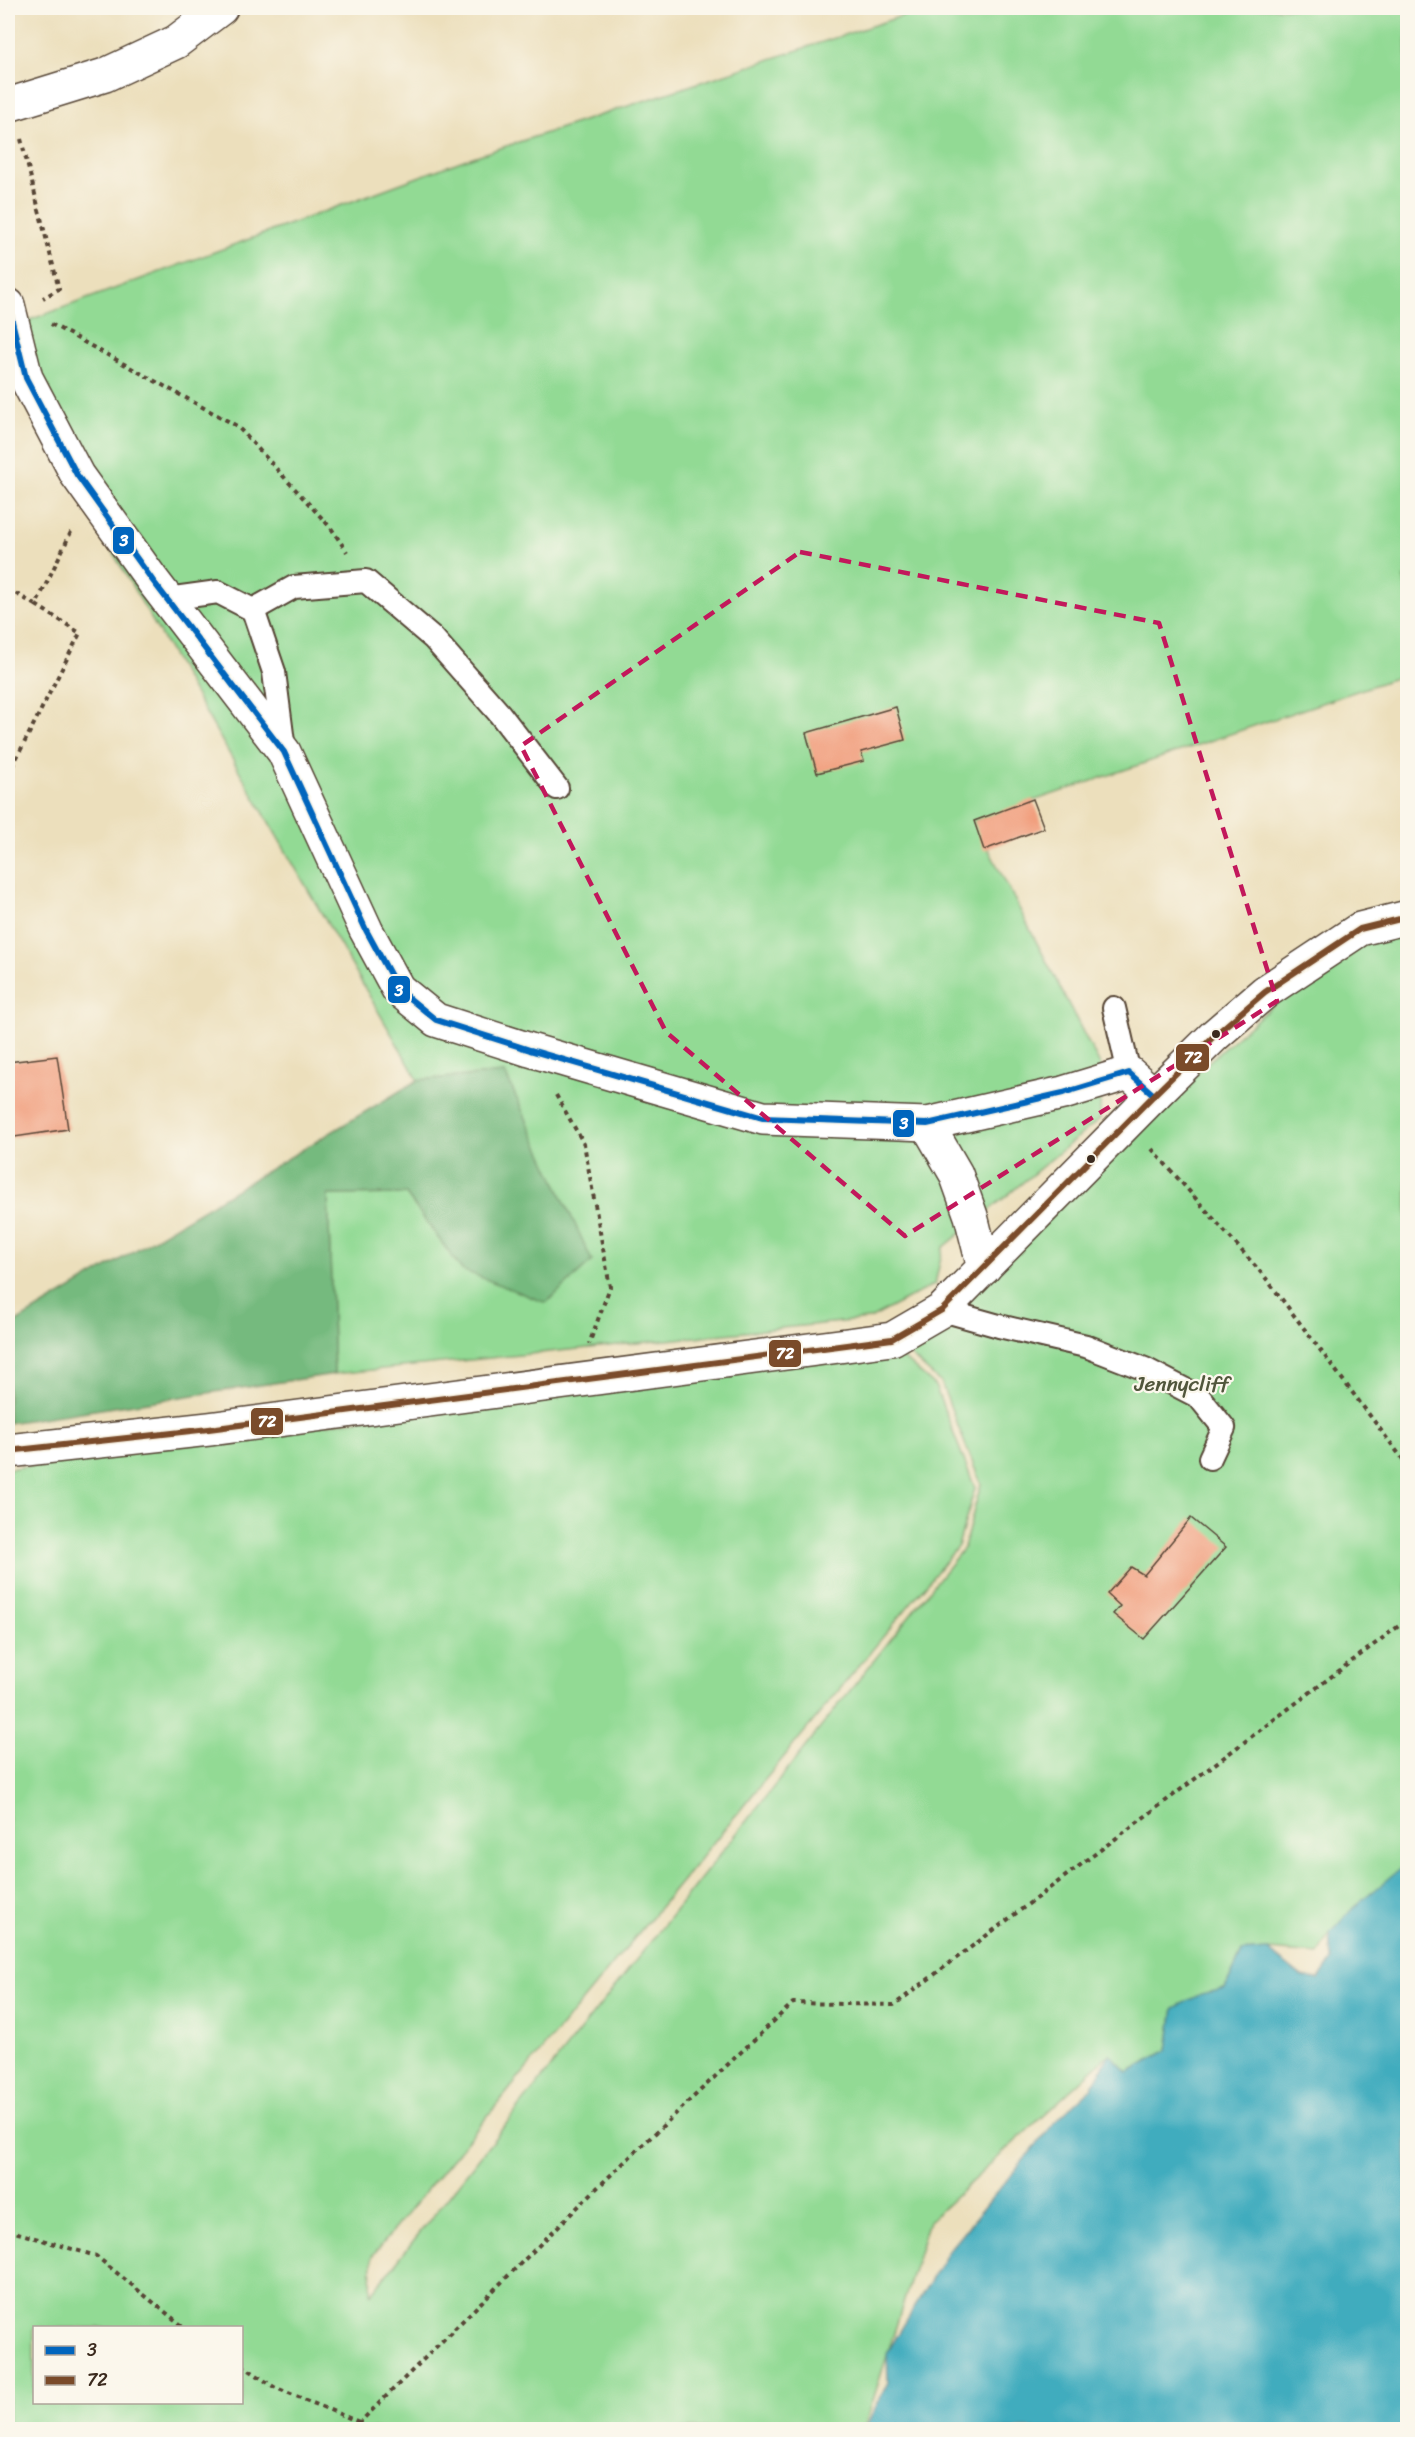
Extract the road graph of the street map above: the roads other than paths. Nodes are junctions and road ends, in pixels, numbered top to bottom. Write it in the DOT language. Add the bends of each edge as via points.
graph roads {
  1 [pos="221,8"];
  2 [pos="10,104"];
  3 [pos="15,306"];
  4 [pos="167,599"];
  5 [pos="253,610"];
  6 [pos="284,752"];
  7 [pos="557,788"];
  8 [pos="1407,917"];
  9 [pos="1114,1008"];
  10 [pos="1129,1073"];
  11 [pos="1154,1095"];
  12 [pos="927,1124"];
  13 [pos="984,1268"];
  14 [pos="942,1310"];
  15 [pos="8,1452"];
  16 [pos="1210,1458"];
  1 -- 2 [label="street" via="176,42 105,75"];
  3 -- 4 [label="street" via="26,378 77,475"];
  4 -- 5 [label="lane" via="218,592"];
  4 -- 6 [label="street"];
  5 -- 6 [label="lane" via="274,672"];
  5 -- 7 [label="lane" via="294,587 366,581 433,638 499,713"];
  6 -- 12 [label="street" via="366,930 398,988 436,1020 763,1118"];
  8 -- 11 [label="street" via="1360,929 1265,992"];
  9 -- 10 [label="lane"];
  10 -- 11 [label="street"];
  10 -- 12 [label="street" via="1063,1093"];
  11 -- 13 [label="street"];
  12 -- 13 [label="street" via="956,1174"];
  13 -- 14 [label="street"];
  14 -- 15 [label="street" via="892,1339"];
  14 -- 16 [label="lane" via="1086,1346 1145,1369 1199,1397 1224,1428"];
}
